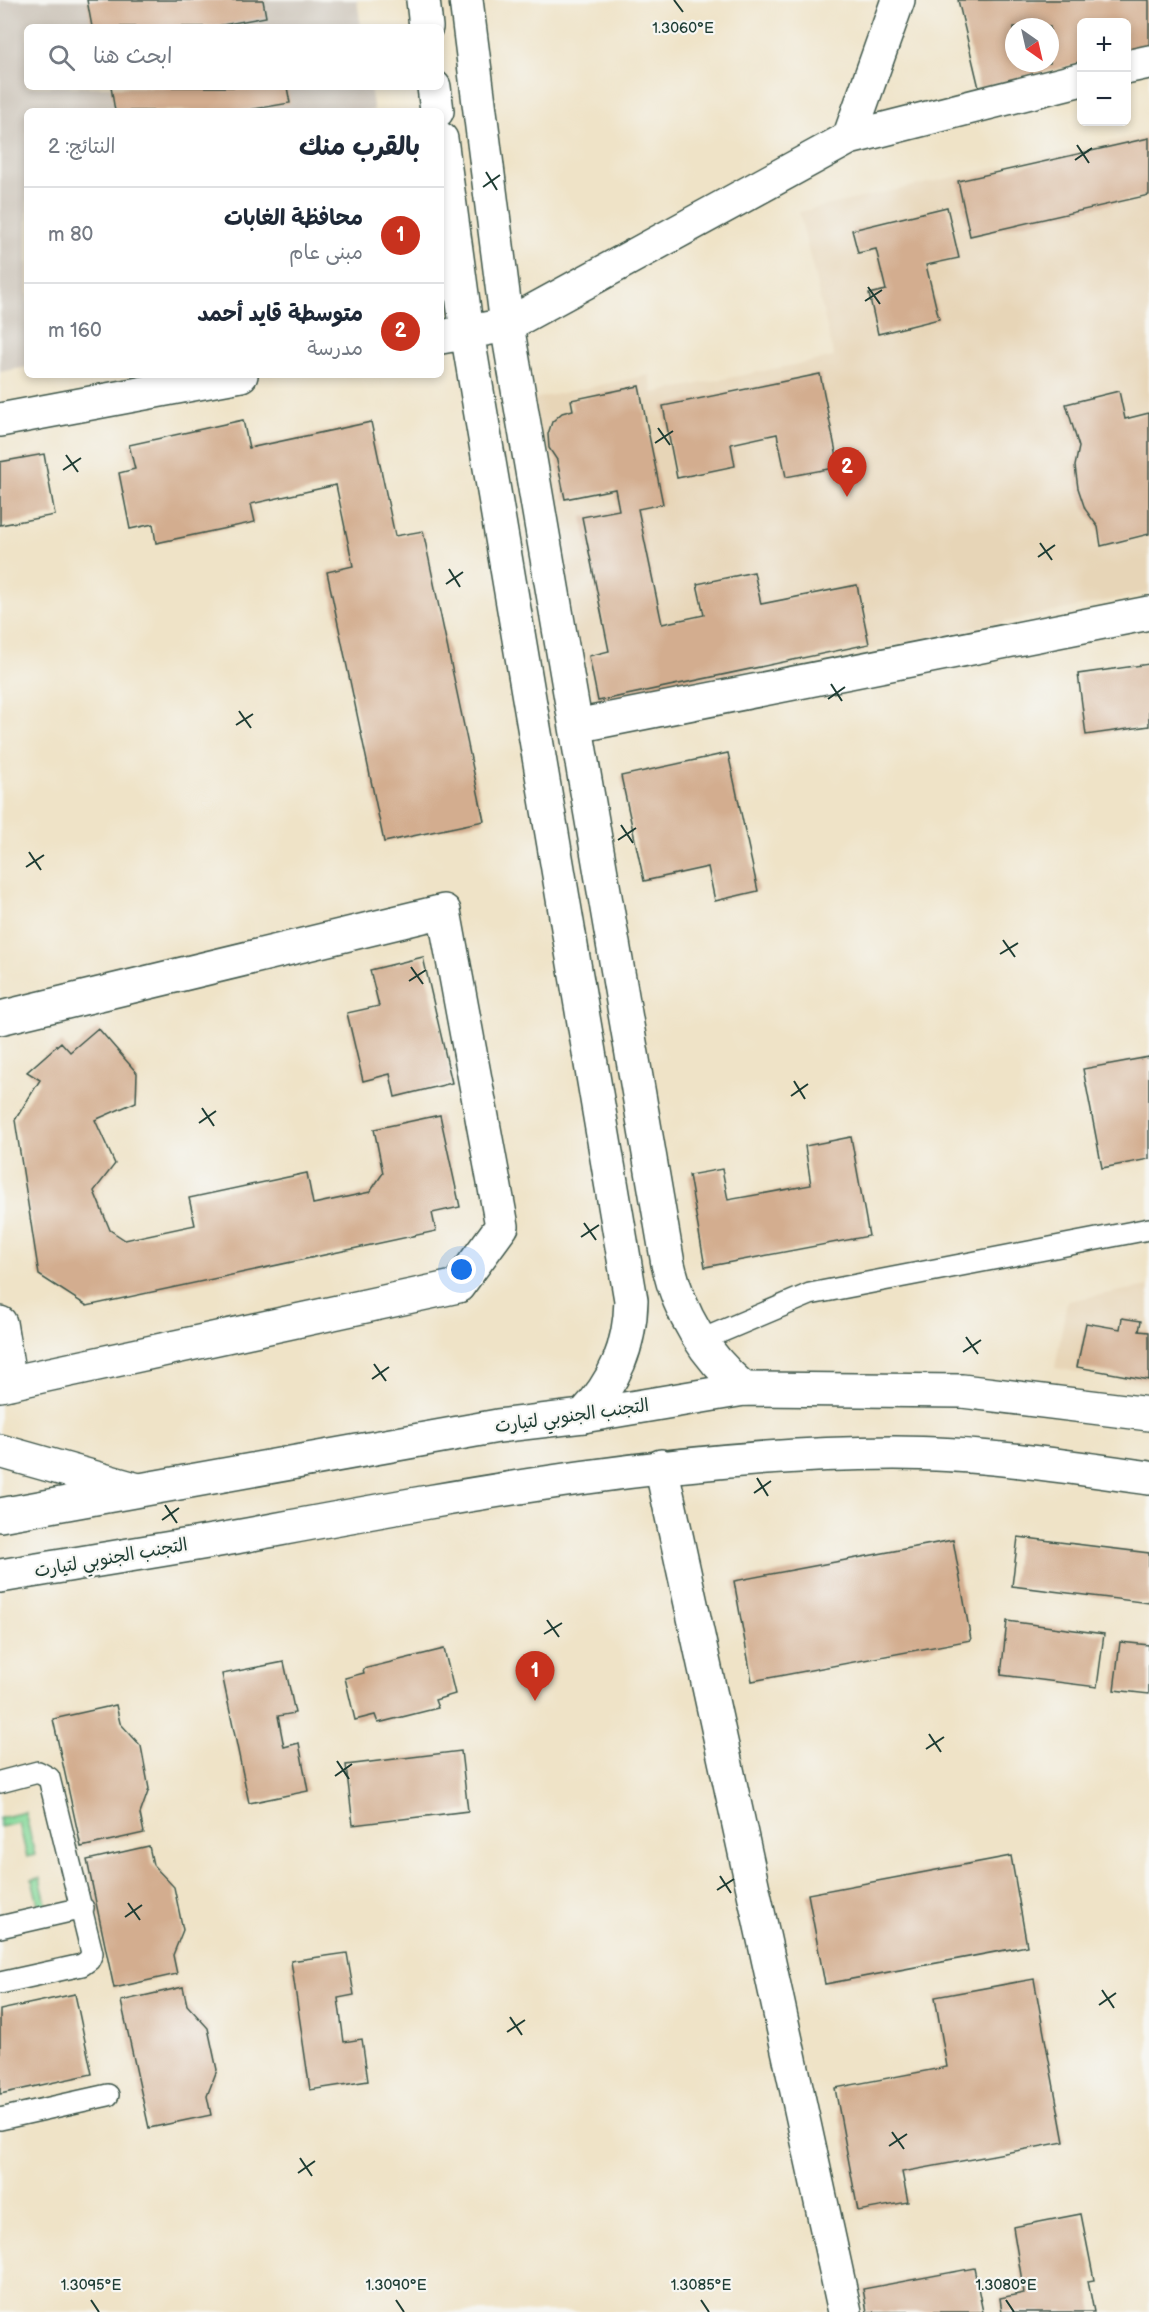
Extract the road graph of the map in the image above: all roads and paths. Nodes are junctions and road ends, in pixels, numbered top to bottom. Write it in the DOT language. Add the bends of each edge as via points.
graph roads {
  1 [pos="423,0"];
  2 [pos="466,0"];
  3 [pos="898,0"];
  4 [pos="426,24"];
  5 [pos="1149,62"];
  6 [pos="1131,66"];
  7 [pos="1077,80"];
  8 [pos="434,90"];
  9 [pos="437,108"];
  10 [pos="849,138"];
  11 [pos="444,184"];
  12 [pos="507,325"];
  13 [pos="454,335"];
  14 [pos="225,378"];
  15 [pos="0,420"];
  16 [pos="1149,613"];
  17 [pos="576,726"];
  18 [pos="0,1018"];
  19 [pos="1149,1230"];
  20 [pos="0,1323"];
  21 [pos="699,1341"];
  22 [pos="5,1384"];
  23 [pos="744,1389"];
  24 [pos="1149,1414"];
  25 [pos="583,1416"];
  26 [pos="0,1451"];
  27 [pos="661,1467"];
  28 [pos="1149,1478"];
  29 [pos="138,1490"];
  30 [pos="0,1515"];
  31 [pos="0,1576"];
  32 [pos="0,1782"];
  33 [pos="83,1908"];
  34 [pos="0,1927"];
  35 [pos="0,1983"];
  36 [pos="108,2095"];
  37 [pos="0,2119"];
  38 [pos="845,2312"];
  1 -- 4 [label="main road"];
  2 -- 12 [label="main road"];
  3 -- 10 [label="main road"];
  5 -- 6 [label="main road"];
  7 -- 10 [label="main road"];
  8 -- 9 [label="main road"];
  10 -- 12 [label="main road"];
  11 -- 13 [label="main road"];
  12 -- 13 [label="main road"];
  12 -- 17 [label="main road"];
  13 -- 25 [label="main road" via="632,1300 631,1322 620,1364"];
  14 -- 15 [label="main road"];
  16 -- 17 [label="main road"];
  17 -- 21 [label="main road" via="668,1264 679,1304"];
  18 -- 22 [label="main road" via="444,911 502,1226 458,1286"];
  19 -- 21 [label="lane" via="810,1294"];
  20 -- 22 [label="main road"];
  21 -- 23 [label="main road"];
  23 -- 24 [label="main road, التجنب الجنوبي لتيارت" via="962,1391"];
  23 -- 25 [label="main road, التجنب الجنوبي لتيارت"];
  25 -- 29 [label="main road, التجنب الجنوبي لتيارت" via="498,1426"];
  26 -- 29 [label="main road"];
  27 -- 28 [label="main road, التجنب الجنوبي لتيارت" via="757,1458 895,1454 997,1458"];
  27 -- 31 [label="main road, التجنب الجنوبي لتيارت" via="409,1503"];
  27 -- 38 [label="main road"];
  29 -- 30 [label="main road, التجنب الجنوبي لتيارت"];
  32 -- 33 [label="lane" via="38,1772 49,1778"];
  33 -- 34 [label="lane"];
  33 -- 35 [label="lane" via="92,1946 89,1960 82,1965"];
  36 -- 37 [label="lane"];
}
